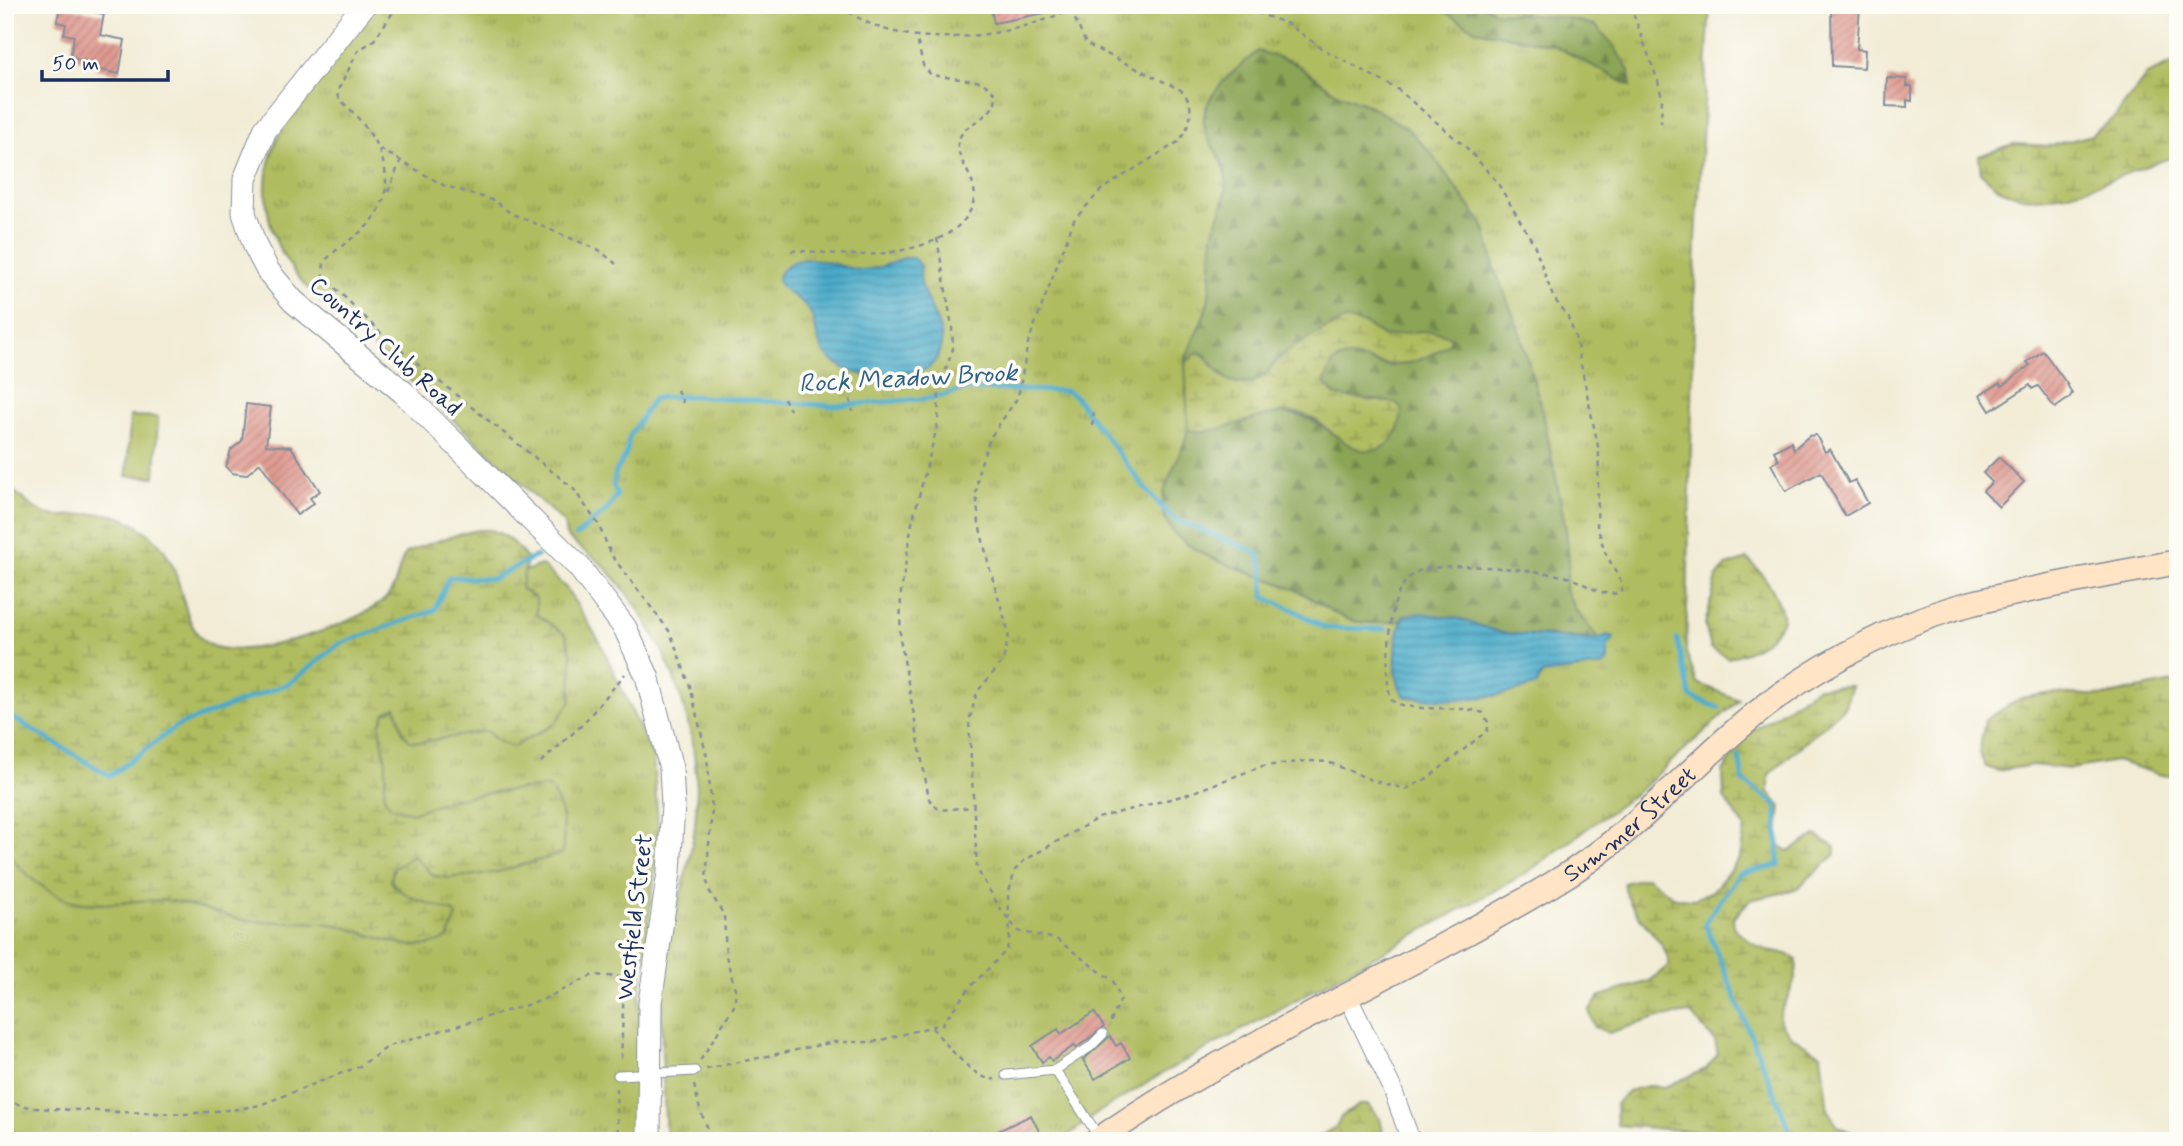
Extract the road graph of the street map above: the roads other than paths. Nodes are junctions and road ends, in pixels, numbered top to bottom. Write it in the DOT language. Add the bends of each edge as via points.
graph roads {
  1 [pos="364,5"];
  2 [pos="2178,562"];
  3 [pos="654,702"];
  4 [pos="1348,997"];
  5 [pos="1103,1034"];
  6 [pos="1055,1070"];
  7 [pos="695,1071"];
  8 [pos="648,1074"];
  9 [pos="1006,1075"];
  10 [pos="618,1076"];
  11 [pos="1098,1140"];
  12 [pos="649,1141"];
  13 [pos="1410,1141"];
  1 -- 3 [label="street, Country Club Road" via="265,130 245,179 244,213 255,246 268,271 293,301 403,392 579,567 625,628"];
  2 -- 4 [label="main road, Summer Street" via="1968,604 1889,634 1827,666 1779,696 1687,774 1634,827 1561,879"];
  3 -- 8 [label="street, Westfield Street" via="671,768 673,805 669,872 650,1003"];
  4 -- 11 [label="main road, Summer Street" via="1144,1109"];
  4 -- 13 [label="street" via="1392,1088"];
  5 -- 6 [label="lane"];
  6 -- 9 [label="lane"];
  6 -- 11 [label="lane"];
  7 -- 8 [label="lane"];
  8 -- 10 [label="lane"];
  8 -- 12 [label="street, Westfield Street"];
}
